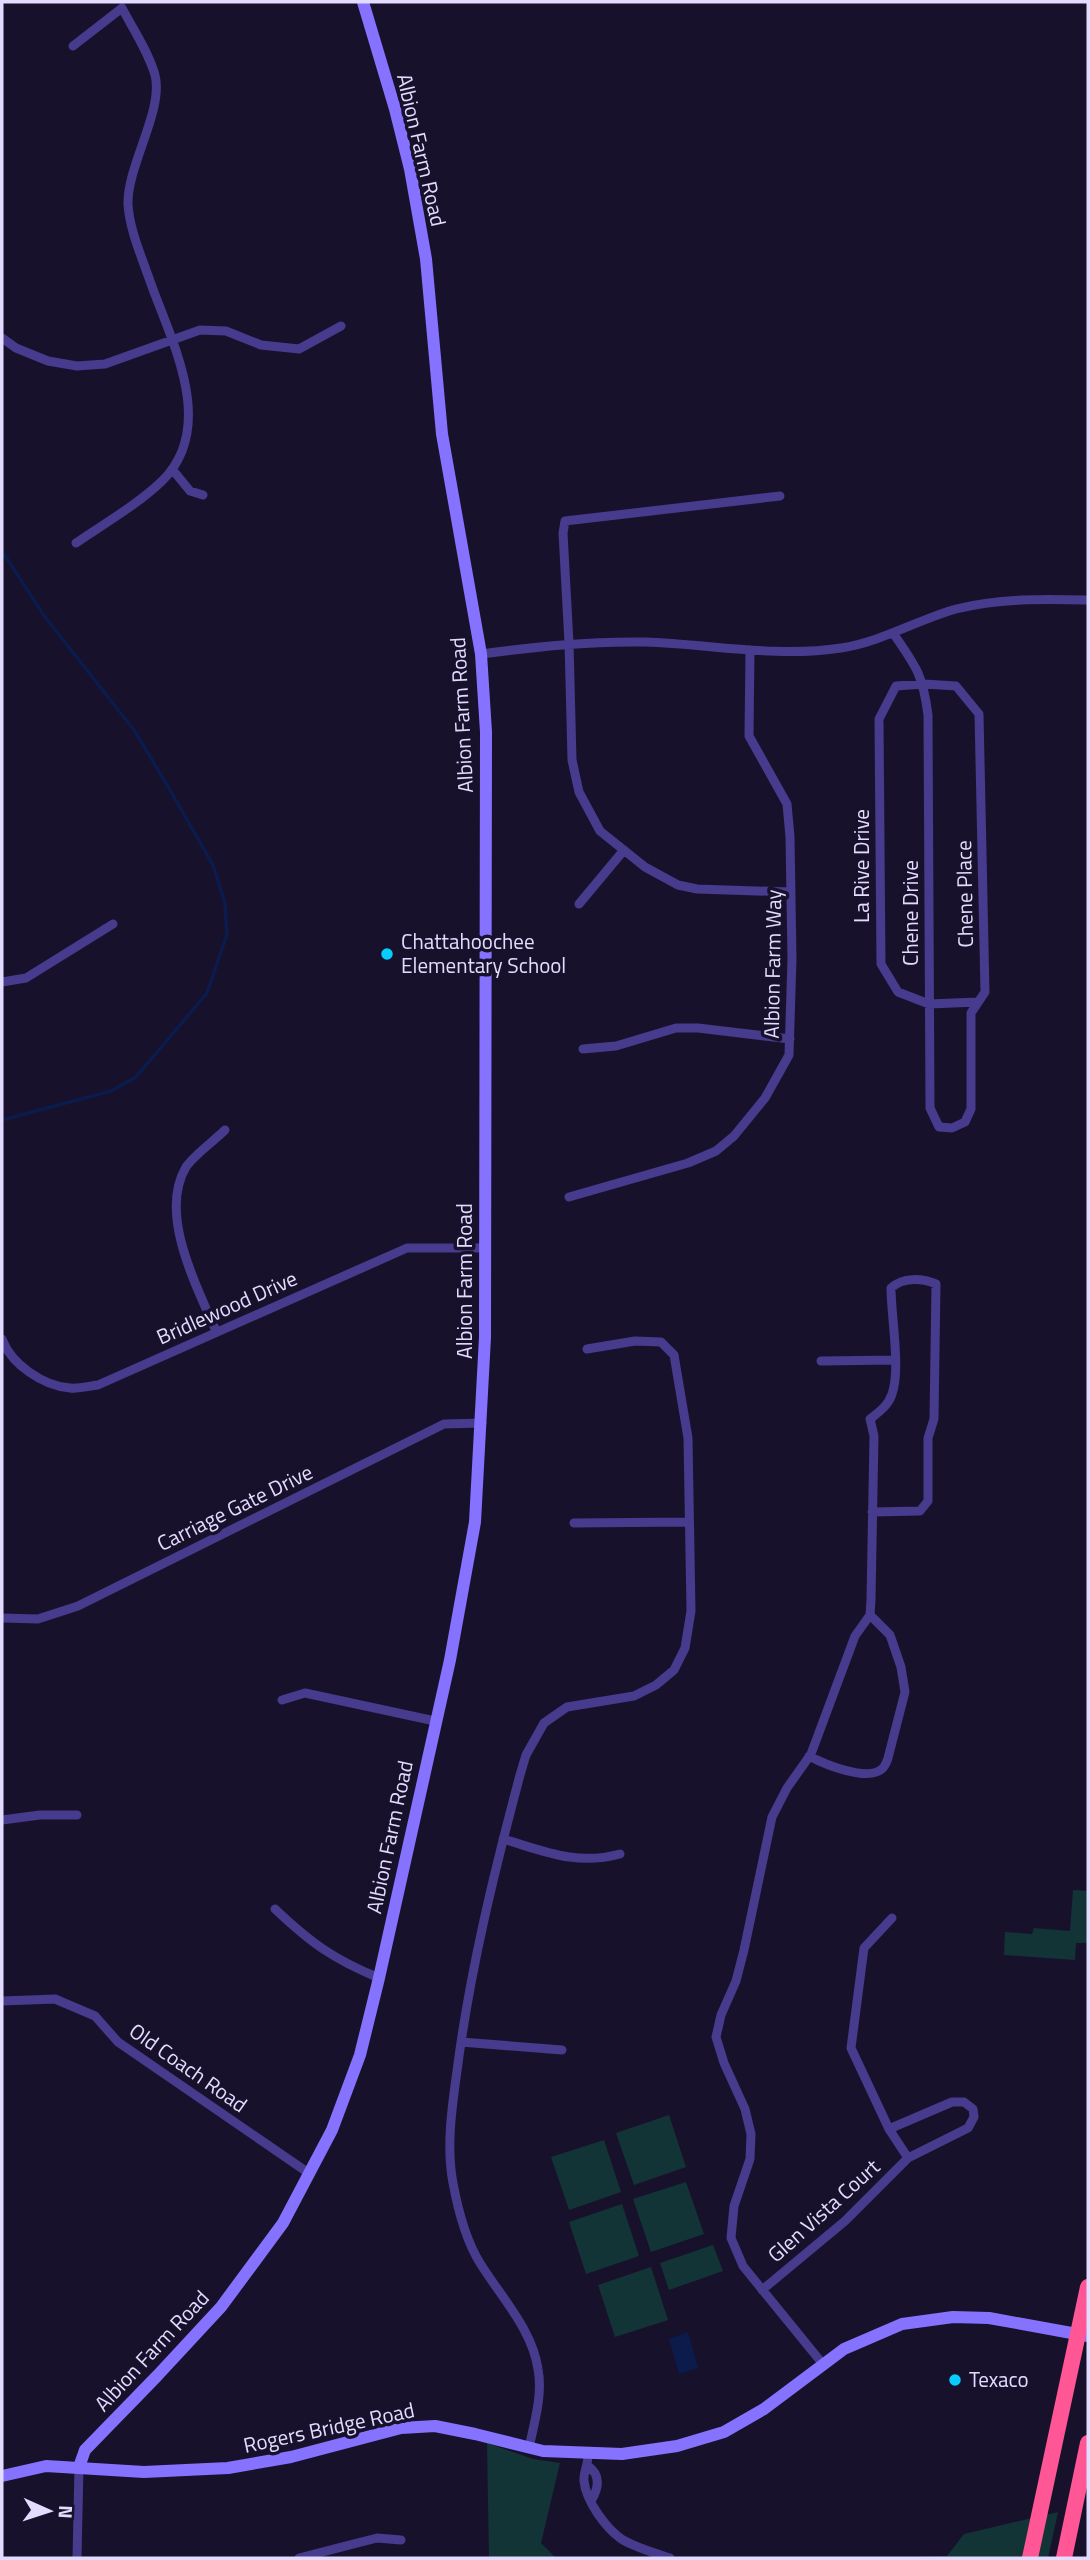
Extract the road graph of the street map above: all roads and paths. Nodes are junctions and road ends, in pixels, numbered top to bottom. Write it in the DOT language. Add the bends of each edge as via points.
graph roads {
  1 [pos="363,2"];
  2 [pos="73,46"];
  3 [pos="341,326"];
  4 [pos="2,338"];
  5 [pos="171,341"];
  6 [pos="172,470"];
  7 [pos="203,495"];
  8 [pos="780,496"];
  9 [pos="76,543"];
  10 [pos="1088,600"];
  11 [pos="893,633"];
  12 [pos="569,643"];
  13 [pos="750,650"];
  14 [pos="481,654"];
  15 [pos="924,684"];
  16 [pos="624,850"];
  17 [pos="792,892"];
  18 [pos="579,904"];
  19 [pos="113,924"];
  20 [pos="2,982"];
  21 [pos="978,1002"];
  22 [pos="929,1004"];
  23 [pos="790,1039"];
  24 [pos="583,1049"];
  25 [pos="952,1128"];
  26 [pos="225,1130"];
  27 [pos="569,1197"];
  28 [pos="485,1248"];
  29 [pos="216,1331"];
  30 [pos="2,1339"];
  31 [pos="587,1349"];
  32 [pos="895,1360"];
  33 [pos="821,1362"];
  34 [pos="482,1423"];
  35 [pos="872,1512"];
  36 [pos="574,1522"];
  37 [pos="689,1522"];
  38 [pos="870,1615"];
  39 [pos="2,1618"];
  40 [pos="282,1700"];
  41 [pos="435,1721"];
  42 [pos="809,1756"];
  43 [pos="78,1815"];
  44 [pos="2,1820"];
  45 [pos="503,1839"];
  46 [pos="620,1854"];
  47 [pos="275,1909"];
  48 [pos="892,1918"];
  49 [pos="379,1979"];
  50 [pos="2,2001"];
  51 [pos="461,2042"];
  52 [pos="562,2050"];
  53 [pos="889,2129"];
  54 [pos="908,2158"];
  55 [pos="310,2174"];
  56 [pos="1088,2287"];
  57 [pos="762,2290"];
  58 [pos="1083,2336"];
  59 [pos="822,2363"];
  60 [pos="1088,2442"];
  61 [pos="529,2448"];
  62 [pos="588,2460"];
  63 [pos="79,2467"];
  64 [pos="2,2476"];
  65 [pos="584,2484"];
  66 [pos="597,2485"];
  67 [pos="591,2501"];
  68 [pos="401,2540"];
  69 [pos="77,2558"];
  70 [pos="299,2558"];
  71 [pos="670,2558"];
  72 [pos="1030,2558"];
  73 [pos="1064,2558"];
  1 -- 14 [label="street, Albion Farm Road" via="410,169 426,259 442,434"];
  2 -- 5 [label="street" via="122,8 155,76 156,93 128,204"];
  3 -- 5 [label="street" via="299,349 261,345 226,331 200,330"];
  4 -- 5 [label="street" via="48,361 77,366 105,364"];
  5 -- 6 [label="street" via="189,401 184,446"];
  6 -- 7 [label="street" via="190,491"];
  6 -- 9 [label="street" via="142,498"];
  8 -- 12 [label="street" via="565,521"];
  10 -- 11 [label="street" via="996,601 954,610"];
  11 -- 13 [label="street" via="842,648"];
  11 -- 15 [label="street"];
  12 -- 13 [label="street" via="646,642"];
  12 -- 14 [label="street"];
  12 -- 16 [label="street" via="572,760 579,792 600,831"];
  13 -- 17 [label="street, Albion Farm Way" via="749,736 787,804"];
  14 -- 28 [label="street, Albion Farm Road" via="486,732"];
  15 -- 21 [label="street, Chene Place" via="956,686 979,714 985,992"];
  15 -- 22 [label="street, Chene Drive" via="928,715"];
  15 -- 22 [label="street, La Rive Drive" via="896,686 879,719 881,964 898,992"];
  16 -- 17 [label="street" via="678,885"];
  16 -- 18 [label="street"];
  17 -- 23 [label="street, Albion Farm Way"];
  19 -- 20 [label="street" via="26,978"];
  21 -- 22 [label="street, La Rive Drive"];
  21 -- 25 [label="street, Chene Place" via="971,1013 971,1108 965,1122"];
  22 -- 25 [label="street, Chene Drive" via="930,1108 939,1127"];
  23 -- 24 [label="street" via="676,1028 615,1046"];
  23 -- 27 [label="street, Albion Farm Way" via="789,1055 765,1098 716,1151"];
  26 -- 29 [label="street" via="186,1166 175,1201 185,1259"];
  28 -- 29 [label="street, Bridlewood Drive" via="407,1248"];
  28 -- 34 [label="street, Albion Farm Road"];
  29 -- 30 [label="street, Bridlewood Drive" via="98,1385 72,1389 19,1364"];
  31 -- 37 [label="street" via="661,1342 674,1355 688,1438"];
  32 -- 33 [label="street"];
  32 -- 35 [label="street" via="892,1394 870,1419"];
  32 -- 35 [label="street" via="891,1288 918,1279 936,1284 928,1500 920,1511"];
  34 -- 39 [label="street, Carriage Gate Drive" via="444,1424 78,1606 37,1619"];
  34 -- 41 [label="street, Albion Farm Road" via="475,1522"];
  35 -- 38 [label="street"];
  36 -- 37 [label="street"];
  37 -- 45 [label="street" via="691,1611 685,1648 674,1670 634,1696 567,1707 544,1723 526,1755"];
  38 -- 42 [label="street" via="855,1636"];
  38 -- 42 [label="street" via="890,1635 905,1692 888,1758 874,1774 836,1769"];
  40 -- 41 [label="street" via="305,1693"];
  41 -- 49 [label="street, Albion Farm Road"];
  42 -- 57 [label="street" via="772,1817 736,1982 716,2037 751,2134 750,2159 734,2206 731,2238 743,2266"];
  43 -- 44 [label="street"];
  45 -- 46 [label="street" via="568,1858 593,1860"];
  45 -- 51 [label="street" via="477,1942"];
  47 -- 49 [label="street" via="331,1957"];
  48 -- 53 [label="street, Glen Vista Court" via="864,1948 851,2048"];
  49 -- 55 [label="street, Albion Farm Road" via="360,2055"];
  50 -- 55 [label="street, Old Coach Road" via="55,1999 94,2016 118,2042"];
  51 -- 52 [label="street"];
  51 -- 61 [label="street" via="450,2138 452,2180 463,2227 478,2260 530,2339 539,2371"];
  53 -- 54 [label="street, Glen Vista Court"];
  53 -- 54 [label="street, Glen Vista Court" via="952,2102 964,2102 973,2109 968,2128"];
  54 -- 57 [label="street, Glen Vista Court" via="845,2221"];
  55 -- 63 [label="street, Albion Farm Road" via="283,2223 221,2307 85,2450"];
  56 -- 58 [label="highway"];
  57 -- 59 [label="street"];
  58 -- 59 [label="street, Rogers Bridge Road" via="989,2318 954,2317 902,2324"];
  58 -- 72 [label="highway"];
  59 -- 62 [label="street, Rogers Bridge Road" via="764,2409 724,2432 677,2446"];
  60 -- 73 [label="highway"];
  61 -- 62 [label="street, Rogers Bridge Road"];
  61 -- 63 [label="street, Rogers Bridge Road" via="435,2426 366,2436 291,2457 228,2468 144,2472"];
  62 -- 65 [label="street"];
  62 -- 66 [label="street"];
  63 -- 64 [label="street, Rogers Bridge Road" via="46,2466"];
  63 -- 69 [label="street"];
  65 -- 66 [label="street"];
  65 -- 67 [label="street"];
  66 -- 67 [label="street"];
  67 -- 71 [label="street" via="623,2540"];
  68 -- 70 [label="street" via="377,2538"];
}
